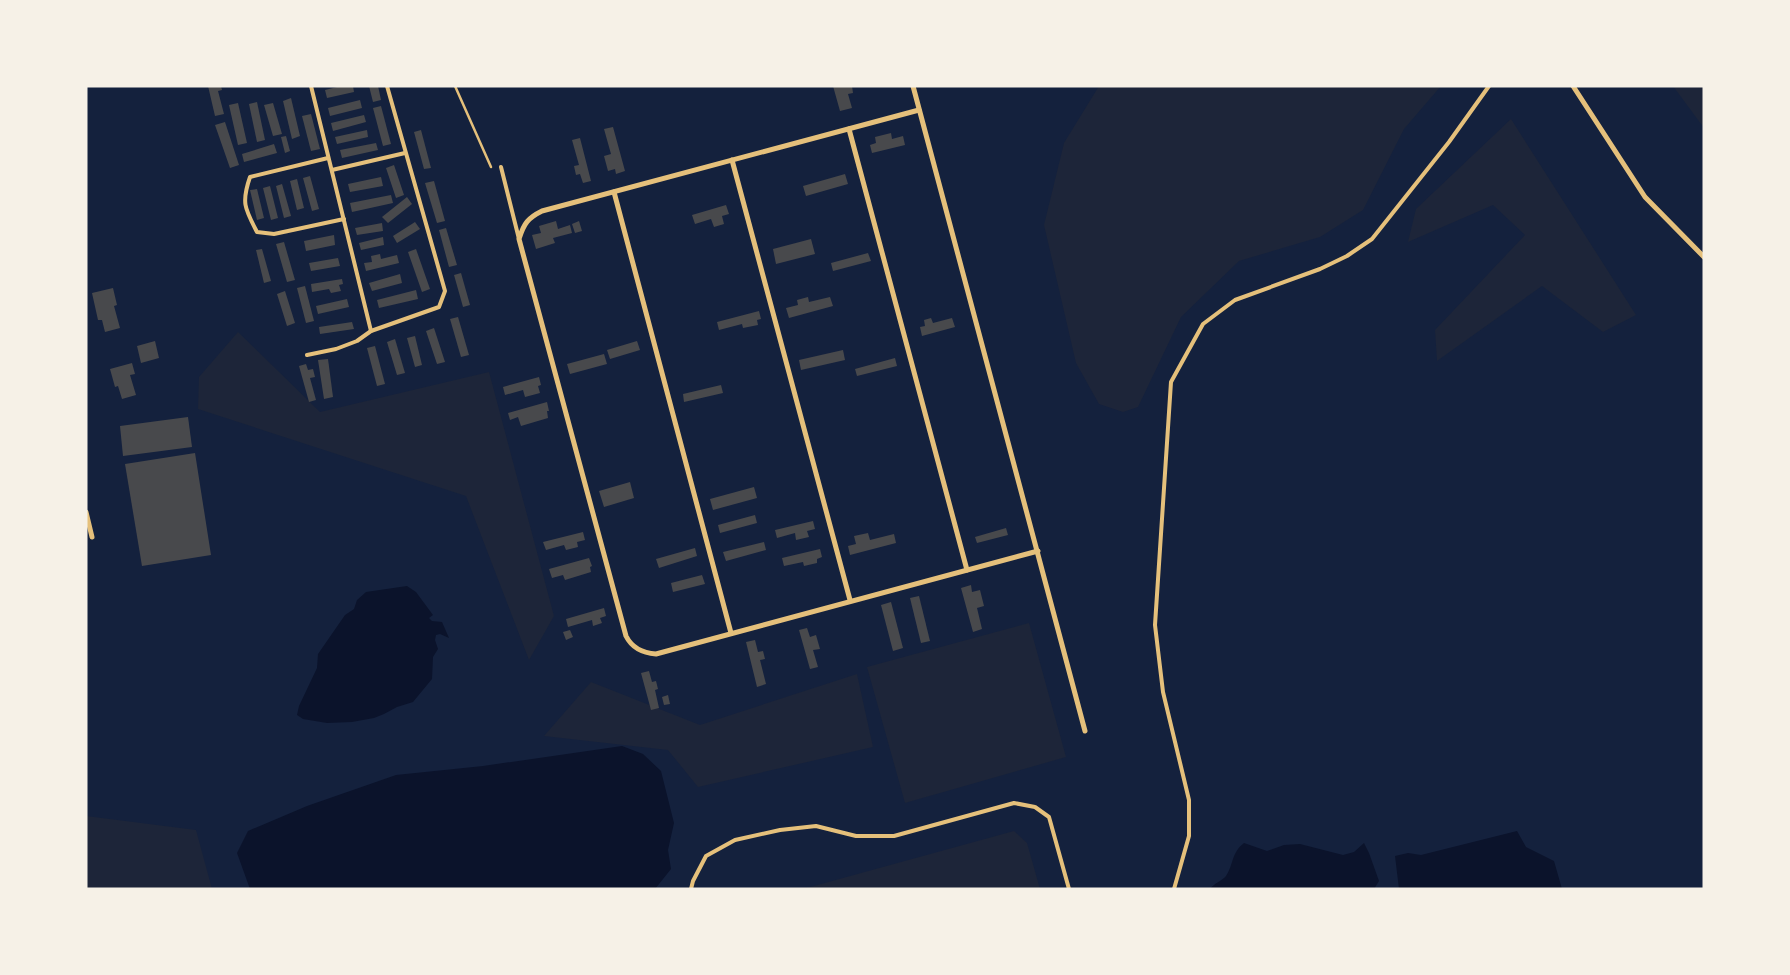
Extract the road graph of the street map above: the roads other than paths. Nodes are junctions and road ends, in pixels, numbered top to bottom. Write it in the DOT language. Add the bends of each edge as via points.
graph roads {
  1 [pos="311,86"];
  2 [pos="388,86"];
  3 [pos="913,86"];
  4 [pos="1489,86"];
  5 [pos="1572,86"];
  6 [pos="919,110"];
  7 [pos="849,129"];
  8 [pos="405,153"];
  9 [pos="328,158"];
  10 [pos="732,160"];
  11 [pos="501,167"];
  12 [pos="332,170"];
  13 [pos="614,192"];
  14 [pos="344,219"];
  15 [pos="519,239"];
  16 [pos="1704,257"];
  17 [pos="371,331"];
  18 [pos="307,355"];
  19 [pos="86,512"];
  20 [pos="92,537"];
  21 [pos="1038,551"];
  22 [pos="967,570"];
  23 [pos="850,600"];
  24 [pos="731,633"];
  25 [pos="1085,731"];
  26 [pos="691,889"];
  27 [pos="1069,889"];
  28 [pos="1174,889"];
  1 -- 9 [label="lane"];
  2 -- 8 [label="lane"];
  3 -- 6 [label="street"];
  4 -- 28 [label="lane" via="1372,239 1320,269 1235,300 1203,324 1171,382 1155,625 1163,692 1189,800 1189,836"];
  5 -- 16 [label="street" via="1645,198"];
  6 -- 7 [label="street"];
  6 -- 21 [label="street"];
  7 -- 10 [label="street"];
  7 -- 22 [label="street"];
  8 -- 12 [label="lane"];
  8 -- 17 [label="lane" via="445,291 438,308"];
  9 -- 12 [label="lane"];
  9 -- 14 [label="lane" via="250,176 244,194 246,211 257,232 274,234"];
  10 -- 13 [label="street"];
  10 -- 23 [label="street"];
  11 -- 15 [label="lane"];
  12 -- 14 [label="lane"];
  13 -- 15 [label="street" via="542,211 523,226"];
  13 -- 24 [label="street"];
  14 -- 17 [label="lane"];
  15 -- 24 [label="street" via="631,646 656,654"];
  17 -- 18 [label="lane" via="336,349"];
  19 -- 20 [label="street"];
  21 -- 22 [label="street"];
  21 -- 25 [label="street"];
  22 -- 23 [label="street"];
  23 -- 24 [label="street"];
  26 -- 27 [label="lane" via="706,856 735,840 816,826 856,836 894,836 1014,803 1035,806 1049,817"];
}
